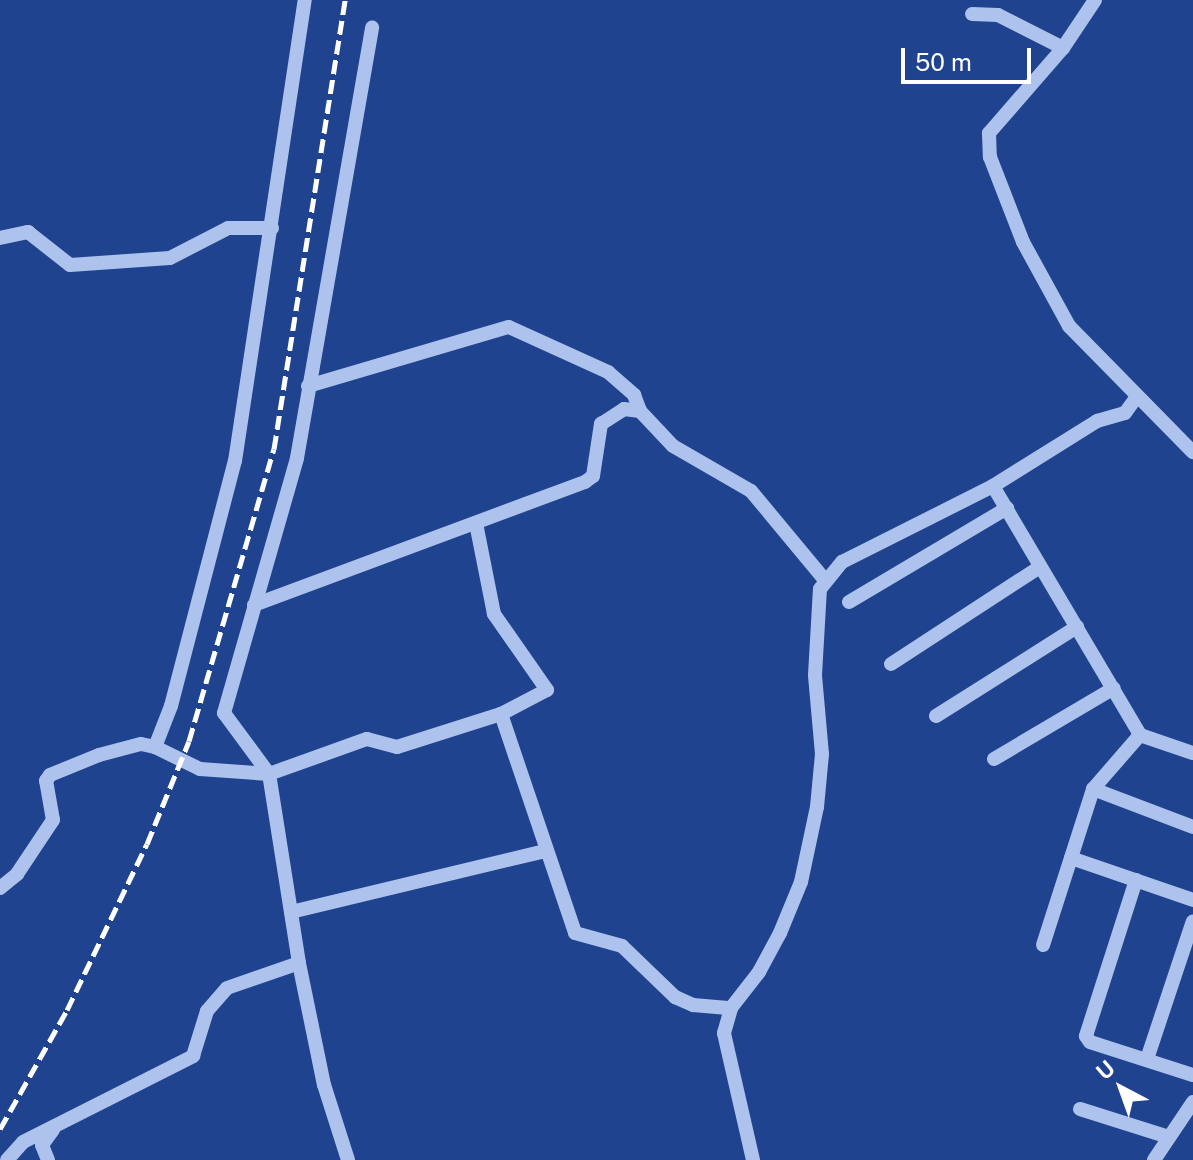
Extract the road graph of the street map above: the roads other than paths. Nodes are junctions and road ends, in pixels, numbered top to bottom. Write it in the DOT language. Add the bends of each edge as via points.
graph roads {
  1 [pos="305,0"];
  2 [pos="1095,0"];
  3 [pos="972,14"];
  4 [pos="372,27"];
  5 [pos="1063,48"];
  6 [pos="272,228"];
  7 [pos="0,238"];
  8 [pos="308,386"];
  9 [pos="1135,399"];
  10 [pos="640,411"];
  11 [pos="1193,452"];
  12 [pos="993,486"];
  13 [pos="1007,508"];
  14 [pos="476,523"];
  15 [pos="1040,567"];
  16 [pos="825,580"];
  17 [pos="849,602"];
  18 [pos="254,605"];
  19 [pos="1077,627"];
  20 [pos="891,664"];
  21 [pos="1114,688"];
  22 [pos="501,714"];
  23 [pos="936,716"];
  24 [pos="1140,735"];
  25 [pos="155,747"];
  26 [pos="1193,753"];
  27 [pos="994,759"];
  28 [pos="269,774"];
  29 [pos="1093,789"];
  30 [pos="1193,827"];
  31 [pos="545,851"];
  32 [pos="1071,858"];
  33 [pos="1136,880"];
  34 [pos="0,888"];
  35 [pos="1193,900"];
  36 [pos="291,912"];
  37 [pos="1193,921"];
  38 [pos="1043,945"];
  39 [pos="299,963"];
  40 [pos="731,1008"];
  41 [pos="1147,1059"];
  42 [pos="1193,1075"];
  43 [pos="1193,1102"];
  44 [pos="1080,1109"];
  45 [pos="57,1126"];
  46 [pos="1169,1137"];
  47 [pos="7,1160"];
  48 [pos="48,1160"];
  49 [pos="348,1160"];
  50 [pos="753,1160"];
  51 [pos="1154,1160"];
  1 -- 6 [label="street"];
  2 -- 5 [label="street"];
  3 -- 5 [label="street" via="998,15"];
  4 -- 8 [label="street"];
  5 -- 9 [label="street" via="989,133 990,157 1056,306 1080,341"];
  6 -- 7 [label="street" via="228,228 170,258 70,265 28,232"];
  6 -- 25 [label="street" via="235,461 171,706"];
  8 -- 10 [label="street" via="499,326 608,372 634,395"];
  8 -- 18 [label="street" via="297,458"];
  9 -- 11 [label="street"];
  9 -- 12 [label="street" via="1125,413 1097,421"];
  10 -- 14 [label="street" via="624,409 601,424 593,476 585,482"];
  10 -- 16 [label="street" via="685,456 751,491"];
  12 -- 13 [label="street"];
  12 -- 16 [label="street" via="842,562"];
  13 -- 15 [label="street"];
  13 -- 17 [label="street"];
  14 -- 18 [label="street"];
  14 -- 22 [label="street" via="494,614 547,690"];
  15 -- 19 [label="street"];
  15 -- 20 [label="street"];
  16 -- 40 [label="street" via="815,644 821,781 808,852 769,956"];
  18 -- 28 [label="street" via="224,713"];
  19 -- 21 [label="street"];
  19 -- 23 [label="street"];
  21 -- 24 [label="street"];
  21 -- 27 [label="street"];
  22 -- 28 [label="street" via="397,747 367,739"];
  22 -- 31 [label="street"];
  24 -- 26 [label="street"];
  24 -- 29 [label="street"];
  25 -- 28 [label="street" via="200,769"];
  25 -- 34 [label="street" via="141,744 99,755 50,775 46,781 53,820 17,874"];
  28 -- 36 [label="street"];
  29 -- 30 [label="street"];
  29 -- 32 [label="street"];
  31 -- 36 [label="street"];
  31 -- 40 [label="street" via="575,933 622,946 675,997 693,1005"];
  32 -- 33 [label="street"];
  32 -- 38 [label="street"];
  33 -- 35 [label="street"];
  33 -- 41 [label="street" via="1086,1036 1090,1042"];
  36 -- 39 [label="street"];
  37 -- 41 [label="street"];
  39 -- 45 [label="street" via="227,988 207,1011 193,1056"];
  39 -- 49 [label="street" via="329,1103"];
  40 -- 50 [label="street" via="724,1033"];
  41 -- 42 [label="street"];
  43 -- 46 [label="street"];
  44 -- 46 [label="street"];
  45 -- 47 [label="street" via="17,1146"];
  45 -- 48 [label="street" via="42,1145"];
  46 -- 51 [label="street"];
}
